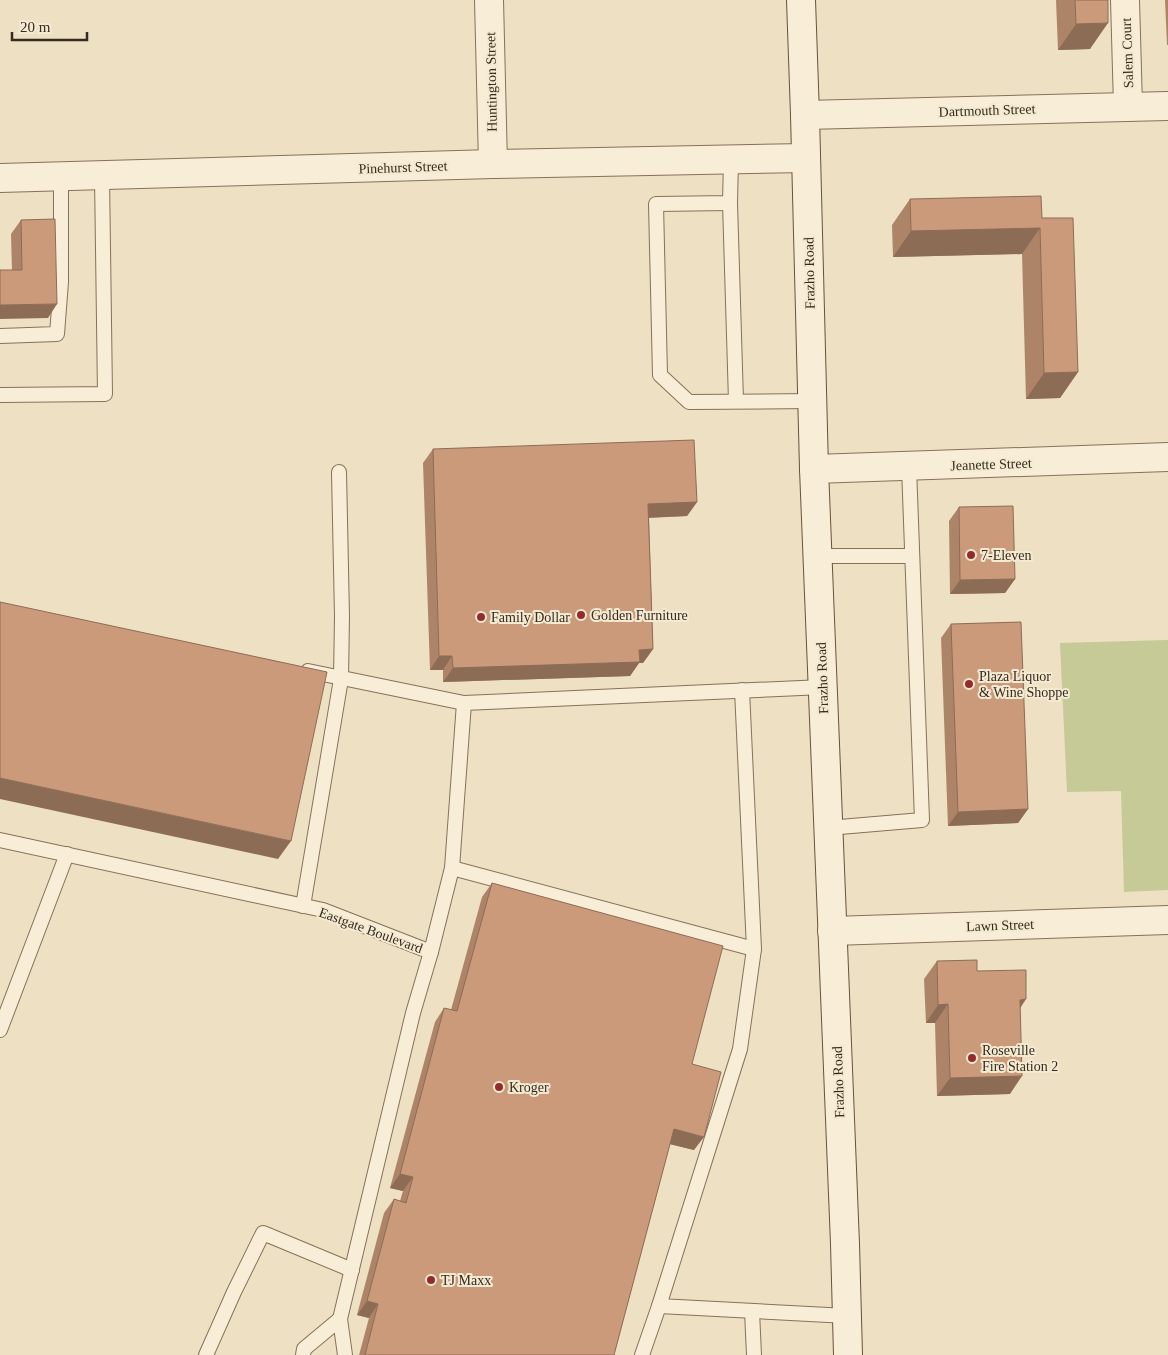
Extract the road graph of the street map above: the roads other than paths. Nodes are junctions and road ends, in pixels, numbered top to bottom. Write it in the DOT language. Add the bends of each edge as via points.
graph roads {
  1 [pos="489,0"];
  2 [pos="801,0"];
  3 [pos="1124,0"];
  4 [pos="1128,106"];
  5 [pos="1168,106"];
  6 [pos="805,115"];
  7 [pos="806,158"];
  8 [pos="732,160"];
  9 [pos="493,164"];
  10 [pos="102,176"];
  11 [pos="61,177"];
  12 [pos="0,178"];
  13 [pos="730,203"];
  14 [pos="0,336"];
  15 [pos="0,395"];
  16 [pos="812,400"];
  17 [pos="736,401"];
  18 [pos="1168,457"];
  19 [pos="909,467"];
  20 [pos="814,470"];
  21 [pos="339,472"];
  22 [pos="818,556"];
  23 [pos="912,556"];
  24 [pos="292,668"];
  25 [pos="341,679"];
  26 [pos="823,687"];
  27 [pos="742,690"];
  28 [pos="464,703"];
  29 [pos="828,828"];
  30 [pos="0,840"];
  31 [pos="67,854"];
  32 [pos="452,868"];
  33 [pos="304,906"];
  34 [pos="1168,920"];
  35 [pos="832,931"];
  36 [pos="754,949"];
  37 [pos="431,952"];
  38 [pos="0,1030"];
  39 [pos="352,1270"];
  40 [pos="659,1306"];
  41 [pos="752,1311"];
  42 [pos="847,1316"];
  43 [pos="340,1319"];
  44 [pos="206,1355"];
  45 [pos="302,1355"];
  46 [pos="345,1355"];
  47 [pos="642,1355"];
  48 [pos="754,1355"];
  49 [pos="848,1355"];
  1 -- 9 [label="street, Huntington Street"];
  2 -- 6 [label="street, Frazho Road"];
  3 -- 4 [label="street, Salem Court"];
  4 -- 5 [label="street, Dartmouth Street"];
  4 -- 6 [label="street, Dartmouth Street"];
  6 -- 7 [label="street, Frazho Road"];
  7 -- 8 [label="street, Pinehurst Street"];
  7 -- 16 [label="street, Frazho Road"];
  8 -- 9 [label="street, Pinehurst Street"];
  8 -- 13 [label="lane"];
  9 -- 10 [label="street, Pinehurst Street"];
  10 -- 11 [label="street, Pinehurst Street"];
  10 -- 15 [label="lane" via="105,394"];
  11 -- 12 [label="street, Pinehurst Street"];
  11 -- 14 [label="lane" via="61,282 57,334"];
  13 -- 17 [label="lane"];
  13 -- 17 [label="lane" via="656,204 660,375 689,402"];
  16 -- 17 [label="lane"];
  16 -- 20 [label="street, Frazho Road"];
  18 -- 19 [label="street, Jeanette Street"];
  19 -- 20 [label="street, Jeanette Street"];
  19 -- 23 [label="lane"];
  20 -- 22 [label="street, Frazho Road"];
  21 -- 25 [label="lane"];
  22 -- 23 [label="lane"];
  22 -- 26 [label="street, Frazho Road"];
  23 -- 29 [label="lane" via="922,820"];
  24 -- 25 [label="lane"];
  25 -- 28 [label="lane"];
  25 -- 33 [label="lane"];
  26 -- 27 [label="lane"];
  26 -- 29 [label="street, Frazho Road"];
  27 -- 28 [label="lane"];
  27 -- 36 [label="lane"];
  28 -- 32 [label="lane"];
  29 -- 35 [label="street, Frazho Road"];
  30 -- 31 [label="lane, Eastgate Boulevard"];
  31 -- 33 [label="lane, Eastgate Boulevard"];
  31 -- 38 [label="lane"];
  32 -- 36 [label="lane"];
  32 -- 37 [label="lane"];
  33 -- 37 [label="lane, Eastgate Boulevard" via="323,910"];
  34 -- 35 [label="street, Lawn Street"];
  35 -- 42 [label="street, Frazho Road"];
  36 -- 40 [label="lane" via="740,1048"];
  37 -- 39 [label="lane, Eastgate Boulevard" via="413,1013"];
  39 -- 43 [label="lane, Eastgate Boulevard"];
  39 -- 44 [label="lane" via="263,1233"];
  40 -- 41 [label="lane"];
  40 -- 47 [label="lane"];
  41 -- 42 [label="lane"];
  41 -- 48 [label="lane"];
  42 -- 49 [label="street, Frazho Road"];
  43 -- 45 [label="lane" via="304,1349"];
  43 -- 46 [label="lane, Eastgate Boulevard"];
}
